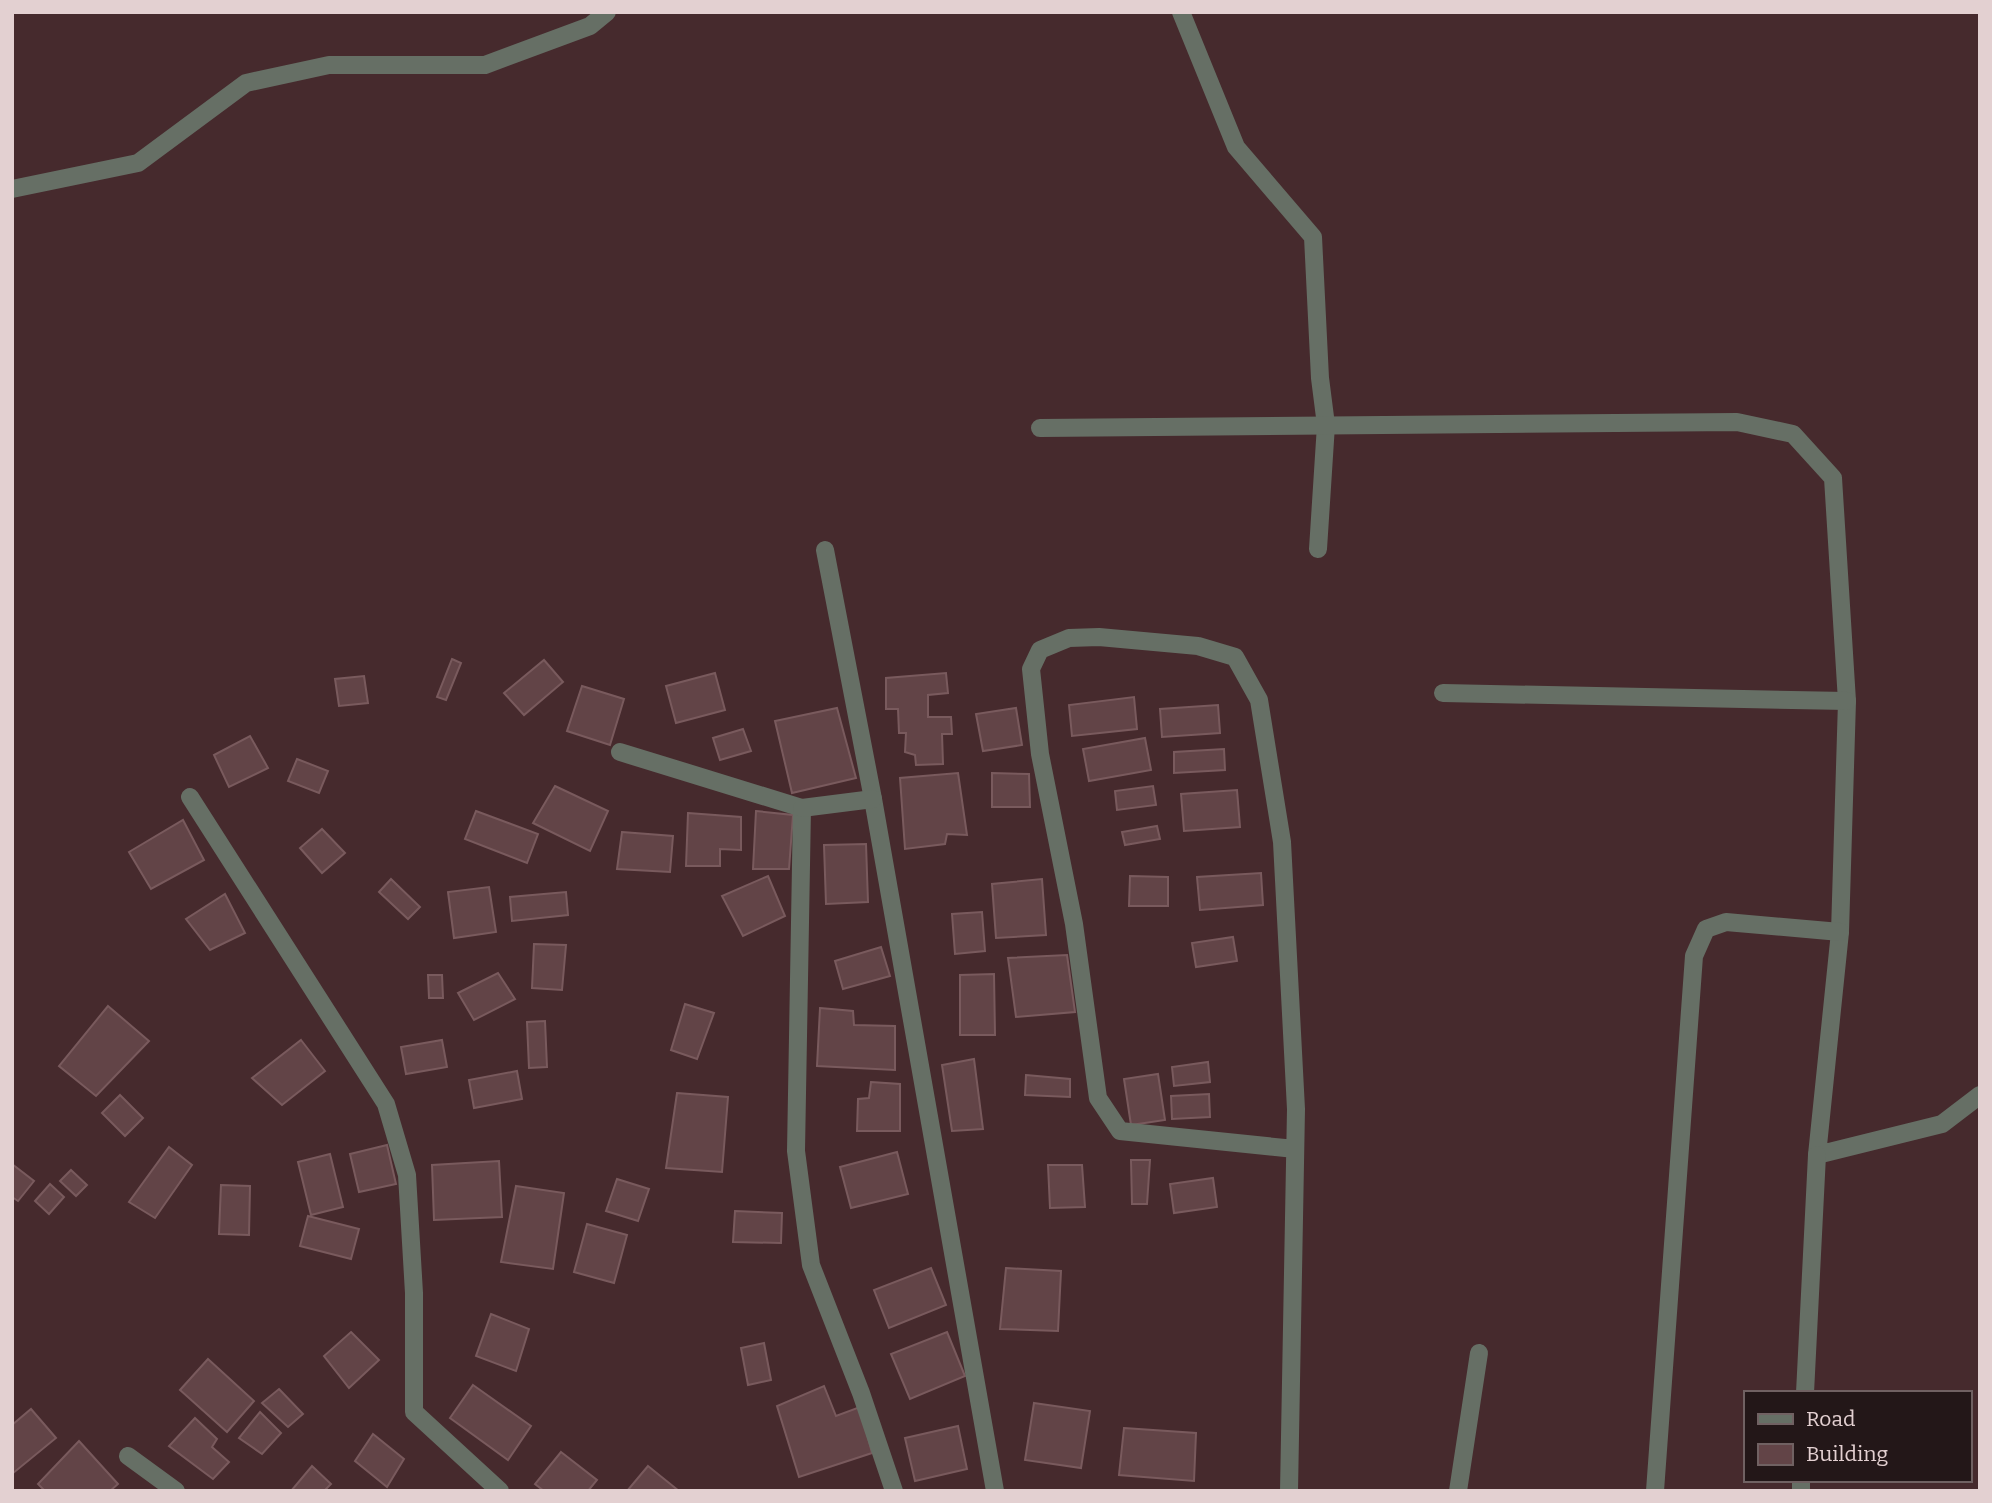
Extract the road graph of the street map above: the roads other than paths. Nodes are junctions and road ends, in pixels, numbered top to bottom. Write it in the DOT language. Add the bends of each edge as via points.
graph roads {
  1 [pos="607,12"];
  2 [pos="1181,12"];
  3 [pos="12,189"];
  4 [pos="1326,425"];
  5 [pos="1040,428"];
  6 [pos="1318,549"];
  7 [pos="825,550"];
  8 [pos="1443,693"];
  9 [pos="1847,701"];
  10 [pos="620,752"];
  11 [pos="190,797"];
  12 [pos="873,799"];
  13 [pos="802,808"];
  14 [pos="1840,932"];
  15 [pos="1980,1095"];
  16 [pos="1295,1149"];
  17 [pos="1817,1155"];
  18 [pos="1479,1353"];
  19 [pos="1805,1391"];
  20 [pos="128,1456"];
  21 [pos="176,1491"];
  22 [pos="500,1491"];
  23 [pos="894,1491"];
  24 [pos="995,1491"];
  25 [pos="1289,1491"];
  26 [pos="1458,1491"];
  27 [pos="1655,1491"];
  1 -- 3 [label="street" via="590,26 485,65 330,65 246,82 138,163"];
  2 -- 4 [label="street" via="1236,147 1313,237"];
  4 -- 5 [label="street"];
  4 -- 6 [label="street"];
  4 -- 9 [label="street" via="1737,422 1793,434 1833,478"];
  7 -- 12 [label="street"];
  8 -- 9 [label="street"];
  9 -- 14 [label="street"];
  10 -- 13 [label="street"];
  11 -- 22 [label="street" via="386,1104 407,1175 414,1293 414,1412"];
  12 -- 13 [label="street"];
  12 -- 24 [label="street"];
  13 -- 23 [label="street" via="796,1151 811,1265"];
  14 -- 17 [label="street"];
  14 -- 27 [label="street" via="1726,922 1706,929 1694,956"];
  15 -- 17 [label="street" via="1941,1124"];
  16 -- 16 [label="street" via="1120,1130 1098,1098 1074,924 1040,754 1031,669 1041,650 1069,638 1089,637 1198,646 1235,657 1259,700 1282,842"];
  16 -- 25 [label="street"];
  17 -- 19 [label="street"];
  18 -- 26 [label="street"];
  20 -- 21 [label="street"];
}
